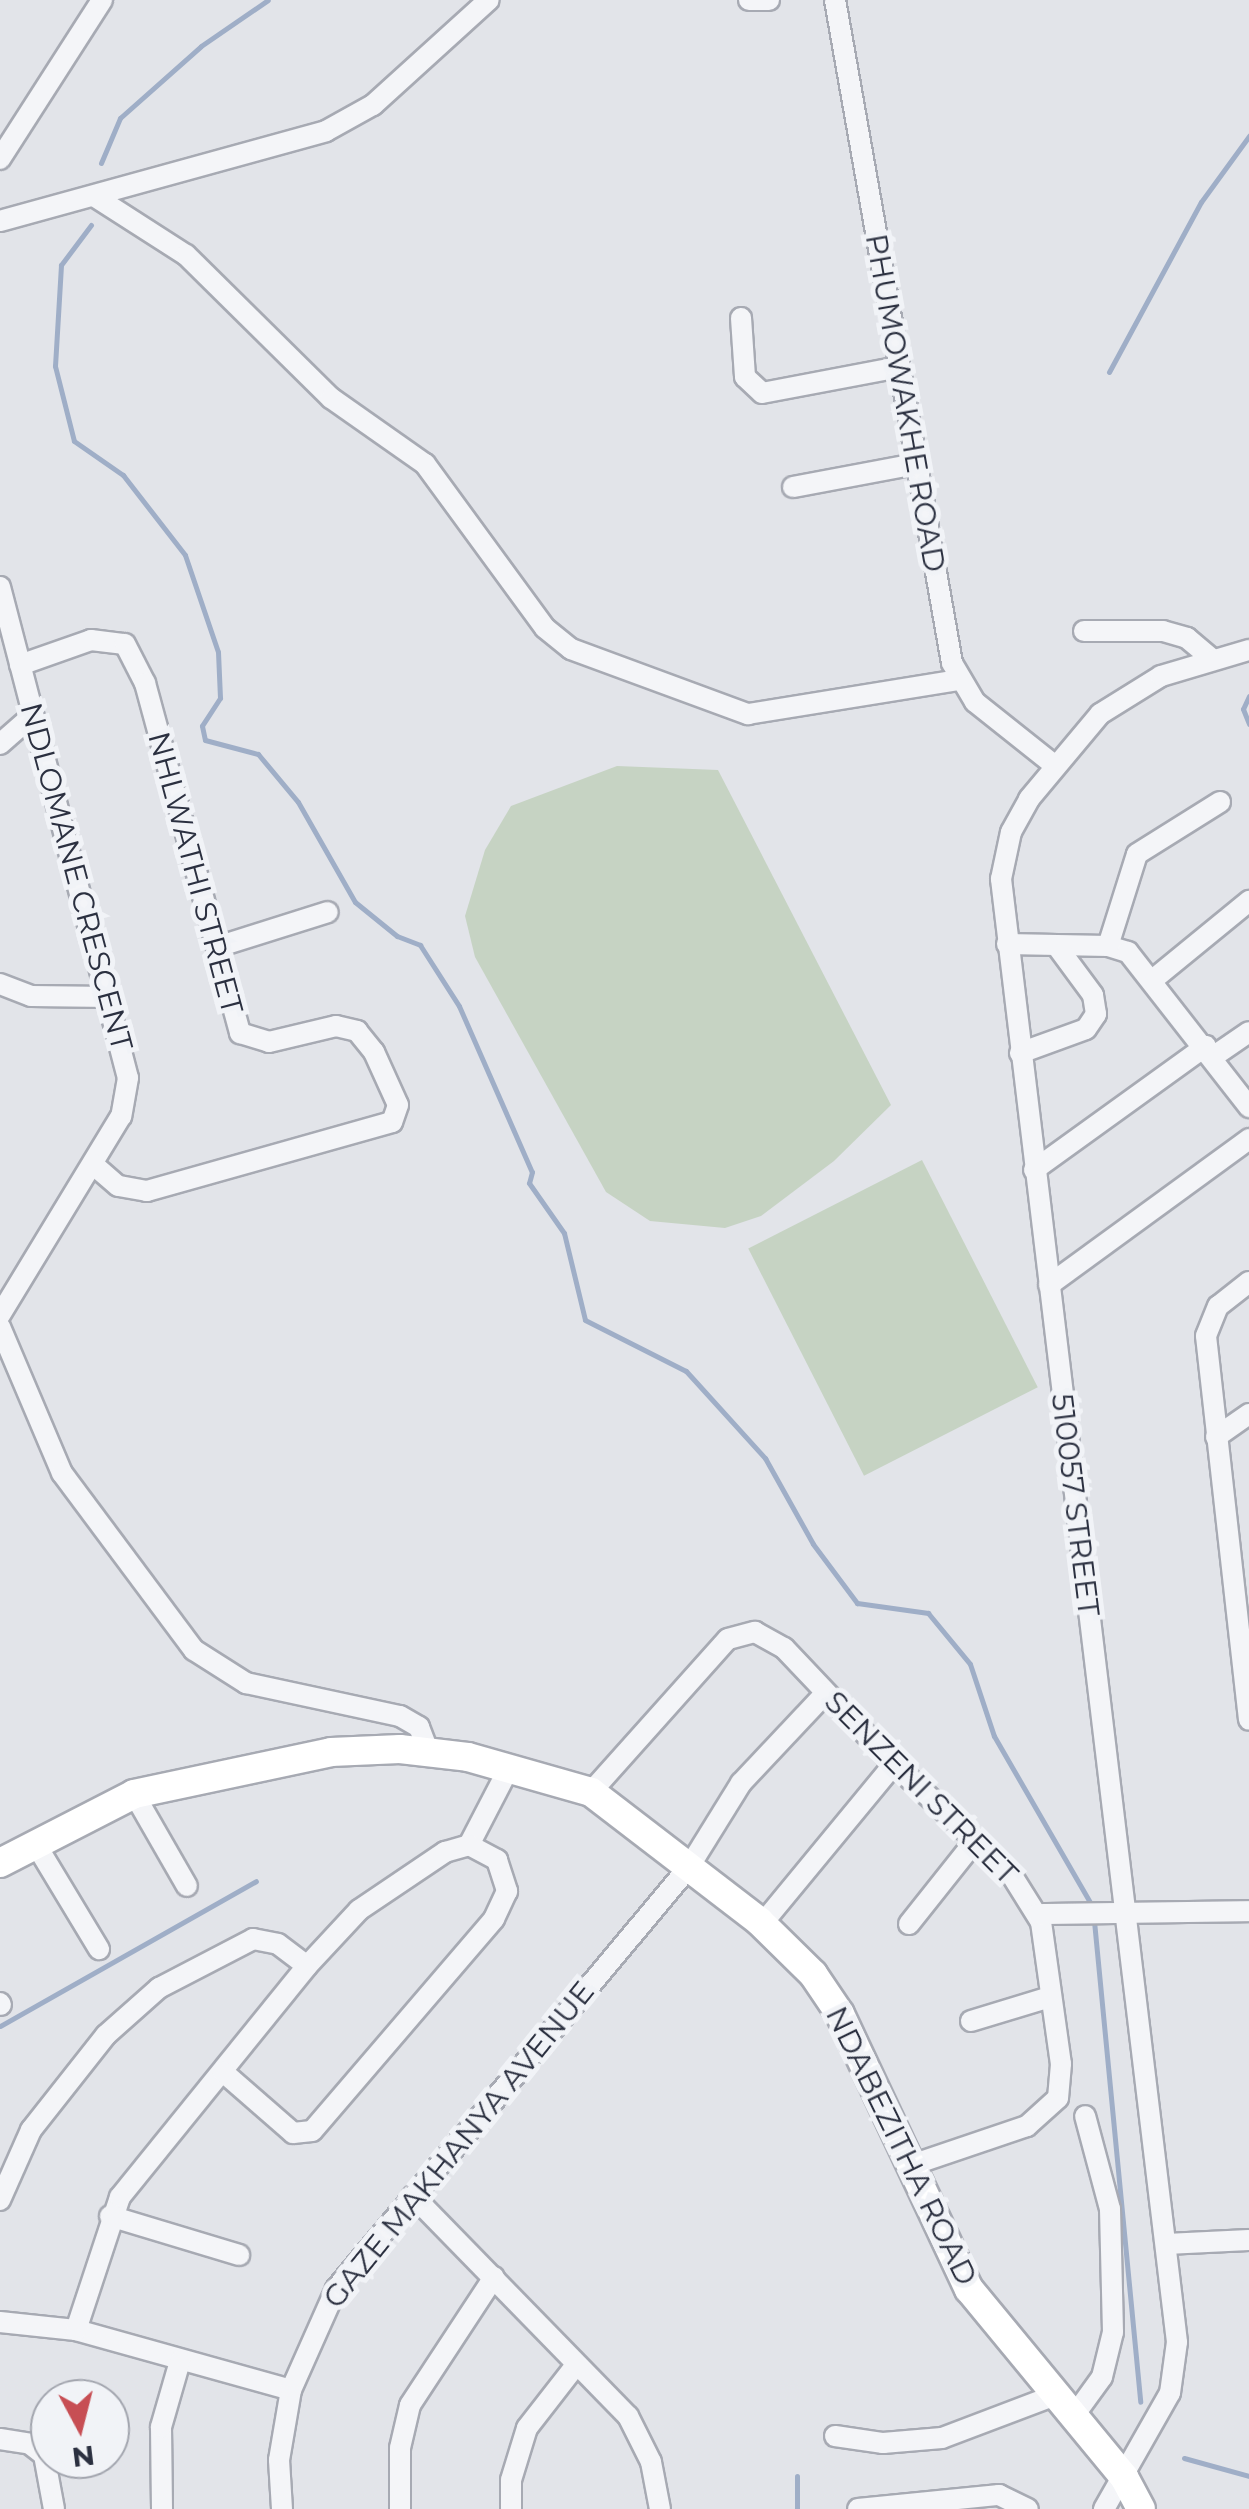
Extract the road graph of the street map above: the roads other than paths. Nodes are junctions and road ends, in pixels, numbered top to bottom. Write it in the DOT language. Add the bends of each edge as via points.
graph roads {
  1 [pos="102,0"];
  2 [pos="489,0"];
  3 [pos="749,0"];
  4 [pos="769,0"];
  5 [pos="835,0"];
  6 [pos="0,159"];
  7 [pos="94,196"];
  8 [pos="0,221"];
  9 [pos="741,318"];
  10 [pos="899,367"];
  11 [pos="916,464"];
  12 [pos="793,487"];
  13 [pos="1,592"];
  14 [pos="1084,631"];
  15 [pos="1249,650"];
  16 [pos="1211,658"];
  17 [pos="20,665"];
  18 [pos="959,680"];
  19 [pos="33,715"];
  20 [pos="0,744"];
  21 [pos="1053,764"];
  22 [pos="1220,802"];
  23 [pos="1249,901"];
  24 [pos="328,912"];
  25 [pos="1007,944"];
  26 [pos="1056,945"];
  27 [pos="217,946"];
  28 [pos="1108,946"];
  29 [pos="1155,978"];
  30 [pos="0,984"];
  31 [pos="110,997"];
  32 [pos="1249,1032"];
  33 [pos="1210,1051"];
  34 [pos="1020,1053"];
  35 [pos="1249,1107"];
  36 [pos="1249,1139"];
  37 [pos="93,1164"];
  38 [pos="1034,1170"];
  39 [pos="1249,1282"];
  40 [pos="8,1283"];
  41 [pos="1049,1285"];
  42 [pos="0,1315"];
  43 [pos="0,1327"];
  44 [pos="1249,1414"];
  45 [pos="1216,1437"];
  46 [pos="1249,1538"];
  47 [pos="1230,1551"];
  48 [pos="1246,1669"];
  49 [pos="825,1694"];
  50 [pos="1249,1720"];
  51 [pos="428,1751"];
  52 [pos="894,1764"];
  53 [pos="510,1766"];
  54 [pos="591,1792"];
  55 [pos="134,1794"];
  56 [pos="975,1841"];
  57 [pos="35,1843"];
  58 [pos="469,1845"];
  59 [pos="0,1862"];
  60 [pos="690,1867"];
  61 [pos="187,1886"];
  62 [pos="1249,1911"];
  63 [pos="1038,1914"];
  64 [pos="1126,1914"];
  65 [pos="762,1924"];
  66 [pos="909,1924"];
  67 [pos="98,1949"];
  68 [pos="307,1966"];
  69 [pos="1050,1997"];
  70 [pos="971,2021"];
  71 [pos="223,2072"];
  72 [pos="1084,2116"];
  73 [pos="912,2165"];
  74 [pos="412,2196"];
  75 [pos="0,2200"];
  76 [pos="110,2216"];
  77 [pos="1249,2240"];
  78 [pos="1166,2244"];
  79 [pos="239,2255"];
  80 [pos="494,2278"];
  81 [pos="0,2322"];
  82 [pos="76,2330"];
  83 [pos="180,2360"];
  84 [pos="576,2365"];
  85 [pos="290,2390"];
  86 [pos="1055,2395"];
  87 [pos="1073,2417"];
  88 [pos="834,2436"];
  89 [pos="0,2440"];
  90 [pos="1124,2476"];
  91 [pos="54,2509"];
  92 [pos="162,2509"];
  93 [pos="282,2509"];
  94 [pos="400,2509"];
  95 [pos="510,2509"];
  96 [pos="660,2509"];
  97 [pos="858,2509"];
  98 [pos="1028,2509"];
  99 [pos="1104,2509"];
  100 [pos="1142,2509"];
  1 -- 6 [label="street"];
  2 -- 7 [label="street" via="353,118 279,147"];
  3 -- 4 [label="street"];
  5 -- 10 [label="street, PHUMOWAKHE ROAD"];
  7 -- 8 [label="street"];
  7 -- 18 [label="street" via="186,255 332,398 425,464 545,628 571,649 748,714"];
  9 -- 10 [label="street" via="745,377 762,393"];
  10 -- 11 [label="street, PHUMOWAKHE ROAD"];
  11 -- 12 [label="street"];
  11 -- 18 [label="street, PHUMOWAKHE ROAD"];
  13 -- 17 [label="street, NDLOMANE CRESCENT"];
  14 -- 16 [label="street" via="1163,631 1187,638"];
  15 -- 16 [label="street, 510057 STREET"];
  16 -- 21 [label="street, 510057 STREET" via="1131,692"];
  17 -- 19 [label="street, NDLOMANE CRESCENT"];
  17 -- 27 [label="street, NHLWATHI STREET" via="104,638 132,652"];
  18 -- 21 [label="street" via="976,702"];
  19 -- 20 [label="street"];
  19 -- 31 [label="street, NDLOMANE CRESCENT"];
  21 -- 25 [label="street, 510057 STREET" via="1005,855"];
  22 -- 28 [label="street" via="1137,854"];
  23 -- 29 [label="street"];
  24 -- 27 [label="street"];
  25 -- 26 [label="street"];
  25 -- 34 [label="street, 510057 STREET"];
  26 -- 28 [label="street"];
  26 -- 34 [label="street" via="1093,995 1096,1014 1086,1029"];
  27 -- 37 [label="street, NHLWATHI STREET" via="240,1032 269,1042 336,1026 356,1031 374,1052 398,1105 397,1118 146,1191 118,1186"];
  28 -- 29 [label="street" via="1128,952"];
  29 -- 33 [label="street"];
  30 -- 31 [label="street" via="31,996"];
  31 -- 37 [label="street, NDLOMANE CRESCENT" via="128,1094"];
  32 -- 33 [label="street"];
  33 -- 35 [label="street"];
  33 -- 38 [label="street"];
  34 -- 38 [label="street, 510057 STREET"];
  36 -- 41 [label="street"];
  37 -- 40 [label="street, NDLOMANE CRESCENT"];
  38 -- 41 [label="street, 510057 STREET"];
  39 -- 45 [label="street" via="1218,1306 1206,1336"];
  40 -- 42 [label="street, NDLOMANE CRESCENT"];
  41 -- 64 [label="street, 510057 STREET"];
  43 -- 51 [label="street" via="62,1473 194,1650 246,1683 400,1716 419,1727"];
  44 -- 45 [label="street"];
  45 -- 47 [label="street"];
  46 -- 47 [label="street"];
  47 -- 48 [label="street"];
  48 -- 50 [label="street"];
  49 -- 52 [label="street, SENZENI STREET"];
  49 -- 54 [label="street, SENZENI STREET" via="784,1648 755,1632 737,1634"];
  49 -- 60 [label="street, GAZE MAKHANYA AVENUE" via="742,1783"];
  51 -- 53 [label="street, NDABEZITHA ROAD"];
  51 -- 55 [label="street, NDABEZITHA ROAD" via="331,1752"];
  52 -- 56 [label="street, SENZENI STREET"];
  52 -- 65 [label="street"];
  53 -- 54 [label="street, NDABEZITHA ROAD"];
  53 -- 58 [label="street"];
  54 -- 60 [label="street, NDABEZITHA ROAD"];
  55 -- 57 [label="street, NDABEZITHA ROAD"];
  55 -- 61 [label="street"];
  56 -- 63 [label="street, SENZENI STREET" via="1011,1874"];
  56 -- 66 [label="street"];
  57 -- 59 [label="street, NDABEZITHA ROAD"];
  57 -- 67 [label="street"];
  58 -- 68 [label="street" via="444,1852 378,1895"];
  58 -- 71 [label="street" via="497,1860 507,1891 503,1906 312,2131 293,2133"];
  60 -- 65 [label="street, NDABEZITHA ROAD"];
  60 -- 74 [label="street, GAZE MAKHANYA AVENUE"];
  62 -- 64 [label="street"];
  63 -- 64 [label="street"];
  63 -- 69 [label="street, SENZENI STREET"];
  64 -- 78 [label="street, 510057 STREET"];
  65 -- 73 [label="street, NDABEZITHA ROAD" via="813,1974 840,2014"];
  68 -- 71 [label="street"];
  68 -- 75 [label="street" via="278,1944 253,1939 159,1988 106,2034 31,2130"];
  69 -- 70 [label="street"];
  69 -- 73 [label="street, SENZENI STREET" via="1062,2082 1051,2109 1027,2126"];
  71 -- 76 [label="street" via="127,2186"];
  72 -- 87 [label="street" via="1110,2209 1113,2332 1102,2377"];
  73 -- 86 [label="street, NDABEZITHA ROAD" via="969,2289"];
  74 -- 80 [label="street"];
  74 -- 85 [label="street, GAZE MAKHANYA AVENUE" via="336,2290"];
  76 -- 79 [label="street"];
  76 -- 82 [label="street"];
  77 -- 78 [label="street"];
  78 -- 90 [label="street, 510057 STREET" via="1175,2375"];
  80 -- 84 [label="street"];
  80 -- 94 [label="street" via="410,2405 400,2448"];
  81 -- 82 [label="street"];
  82 -- 83 [label="street"];
  83 -- 85 [label="street"];
  83 -- 92 [label="street" via="161,2427"];
  84 -- 95 [label="street" via="527,2428"];
  84 -- 96 [label="street" via="640,2432"];
  85 -- 93 [label="street, GAZE MAKHANYA AVENUE" via="279,2460"];
  86 -- 87 [label="street, NDABEZITHA ROAD"];
  86 -- 88 [label="street" via="942,2438 883,2443"];
  87 -- 90 [label="street, NDABEZITHA ROAD"];
  89 -- 91 [label="street" via="30,2444 44,2455"];
  90 -- 99 [label="street, 510057 STREET"];
  90 -- 100 [label="street, NDABEZITHA ROAD"];
  97 -- 98 [label="street" via="998,2495"];
}
